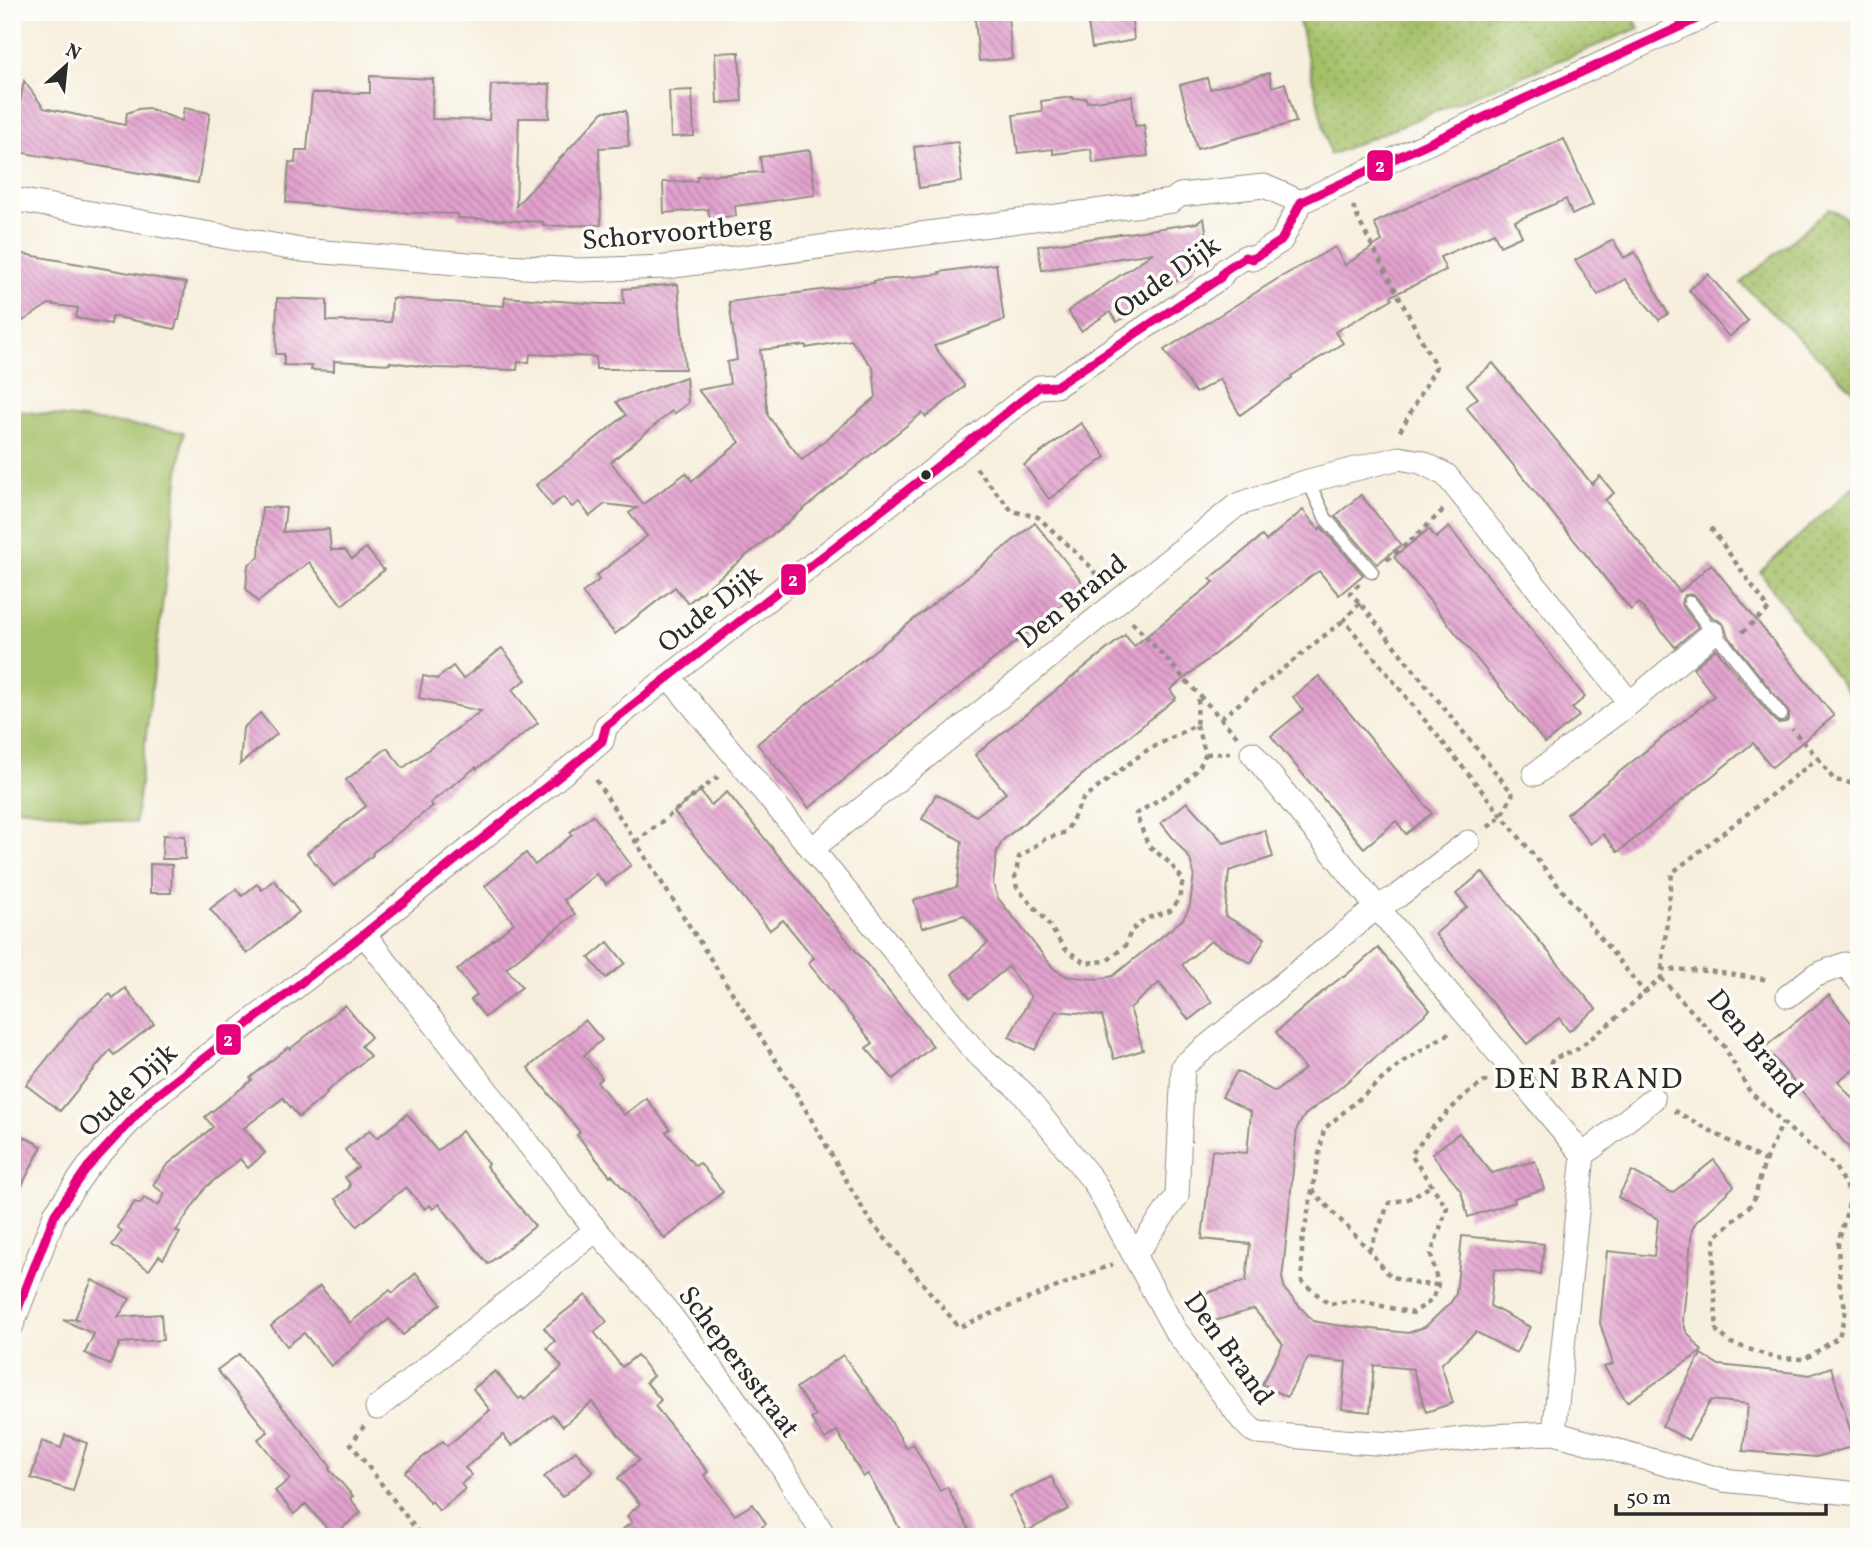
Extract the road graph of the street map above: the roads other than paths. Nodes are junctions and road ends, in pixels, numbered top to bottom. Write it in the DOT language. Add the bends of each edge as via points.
graph roads {
  1 [pos="1713,12"];
  2 [pos="12,200"];
  3 [pos="1301,202"];
  4 [pos="1308,481"];
  5 [pos="1372,572"];
  6 [pos="1690,602"];
  7 [pos="1720,640"];
  8 [pos="669,677"];
  9 [pos="1630,703"];
  10 [pos="1781,715"];
  11 [pos="1252,752"];
  12 [pos="1535,774"];
  13 [pos="1468,842"];
  14 [pos="813,849"];
  15 [pos="1377,907"];
  16 [pos="364,934"];
  17 [pos="1859,981"];
  18 [pos="1795,990"];
  19 [pos="1653,1099"];
  20 [pos="1583,1155"];
  21 [pos="596,1230"];
  22 [pos="1135,1255"];
  23 [pos="12,1325"];
  24 [pos="377,1408"];
  25 [pos="1554,1433"];
  26 [pos="1859,1494"];
  27 [pos="825,1537"];
  1 -- 3 [label="street"];
  2 -- 3 [label="street, Schorvoortberg" via="301,250 581,270 680,265 1264,186"];
  3 -- 8 [label="street, Oude Dijk" via="1281,241 1254,259 1245,257 1056,386 1039,387"];
  4 -- 5 [label="lane" via="1326,519"];
  4 -- 9 [label="street, Den Brand" via="1399,458 1421,462 1446,475"];
  4 -- 14 [label="street, Den Brand" via="1237,505"];
  6 -- 7 [label="lane"];
  7 -- 9 [label="street"];
  7 -- 10 [label="lane"];
  8 -- 14 [label="street, Den Brand"];
  8 -- 16 [label="street, Oude Dijk" via="606,726 602,741 582,758"];
  9 -- 12 [label="street"];
  11 -- 15 [label="street"];
  13 -- 15 [label="street"];
  14 -- 22 [label="street, Den Brand" via="976,1053 1021,1091 1094,1182"];
  15 -- 20 [label="street"];
  15 -- 22 [label="street" via="1184,1066 1177,1196"];
  16 -- 21 [label="street, Schepersstraat"];
  16 -- 23 [label="street, Oude Dijk" via="150,1100 88,1167 55,1214"];
  17 -- 18 [label="street" via="1845,964 1814,976"];
  19 -- 20 [label="street"];
  20 -- 25 [label="street"];
  21 -- 24 [label="street"];
  21 -- 27 [label="street, Schepersstraat" via="731,1394"];
  22 -- 25 [label="street, Den Brand" via="1175,1330 1243,1421 1259,1433 1410,1445"];
  25 -- 26 [label="street, Den Brand" via="1723,1480"];
}
